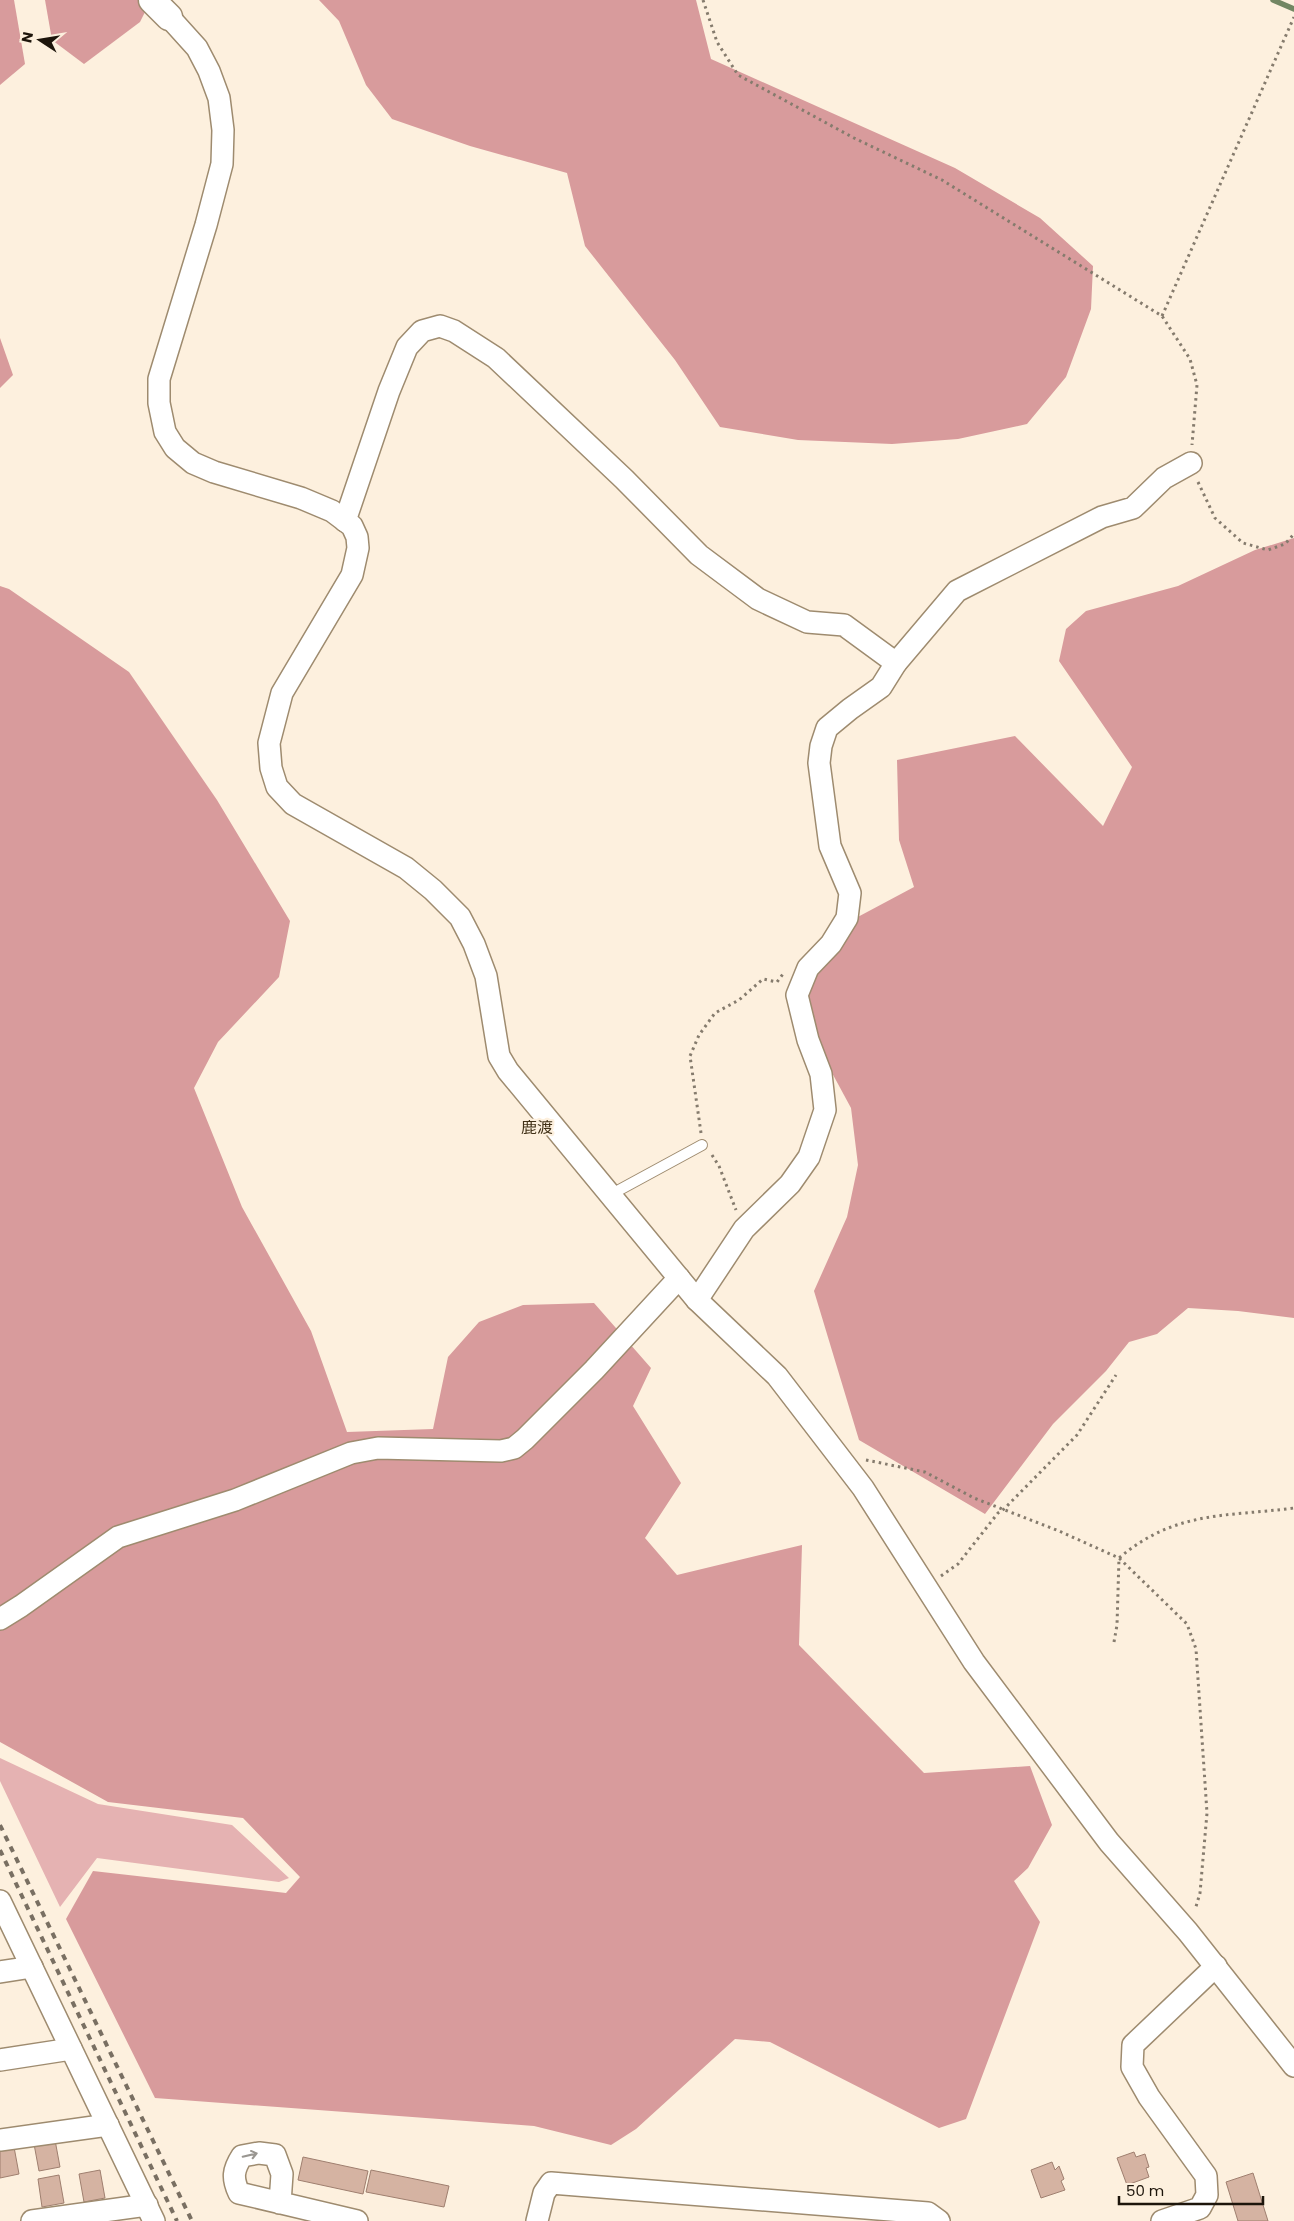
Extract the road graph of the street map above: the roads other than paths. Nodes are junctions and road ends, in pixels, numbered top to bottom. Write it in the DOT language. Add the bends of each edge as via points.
graph roads {
  1 [pos="160,9"];
  2 [pos="1191,464"];
  3 [pos="345,521"];
  4 [pos="896,663"];
  5 [pos="702,1145"];
  6 [pos="610,1194"];
  7 [pos="679,1278"];
  8 [pos="697,1300"];
  9 [pos="0,1619"];
  10 [pos="0,1901"];
  11 [pos="1216,1966"];
  12 [pos="32,1967"];
  13 [pos="0,1972"];
  14 [pos="72,2049"];
  15 [pos="0,2060"];
  16 [pos="1294,2066"];
  17 [pos="108,2125"];
  18 [pos="0,2140"];
  19 [pos="280,2203"];
  20 [pos="150,2213"];
  21 [pos="32,2221"];
  22 [pos="357,2221"];
  23 [pos="537,2221"];
  24 [pos="939,2221"];
  25 [pos="1162,2221"];
  1 -- 3 [label="street" via="197,48 209,71 218,98 223,130 222,164 159,379 159,403 165,432 175,448 193,463 301,498 332,511"];
  2 -- 4 [label="street" via="1164,478 1133,508 1102,517 957,591"];
  3 -- 4 [label="street" via="407,347 422,331 440,326 454,331 496,358 699,555 758,599 807,622 844,625"];
  3 -- 6 [label="street" via="352,526 357,537 352,575 282,693 269,743 271,768 277,786 293,804 406,868 434,890 460,918 486,976 500,1056 508,1071"];
  4 -- 8 [label="street" via="881,687 827,728 821,746 819,763 830,846 850,893 847,918 831,944 808,968 797,995 808,1040 821,1074 825,1110 809,1157 790,1184 744,1230"];
  5 -- 6 [label="lane"];
  6 -- 7 [label="street"];
  7 -- 8 [label="street"];
  7 -- 9 [label="street" via="594,1370 514,1448 501,1451 378,1448 351,1452 235,1500 118,1537"];
  8 -- 11 [label="street" via="777,1376 863,1488 974,1662 1097,1826"];
  10 -- 12 [label="street"];
  11 -- 16 [label="street"];
  11 -- 25 [label="street" via="1133,2045 1132,2067 1149,2097 1206,2176 1207,2195 1200,2208"];
  12 -- 13 [label="street"];
  12 -- 14 [label="street"];
  14 -- 15 [label="street"];
  14 -- 17 [label="street"];
  17 -- 18 [label="street"];
  17 -- 20 [label="street"];
  19 -- 22 [label="street"];
  20 -- 21 [label="street"];
  23 -- 24 [label="street" via="544,2193 551,2183 928,2213"];
}
